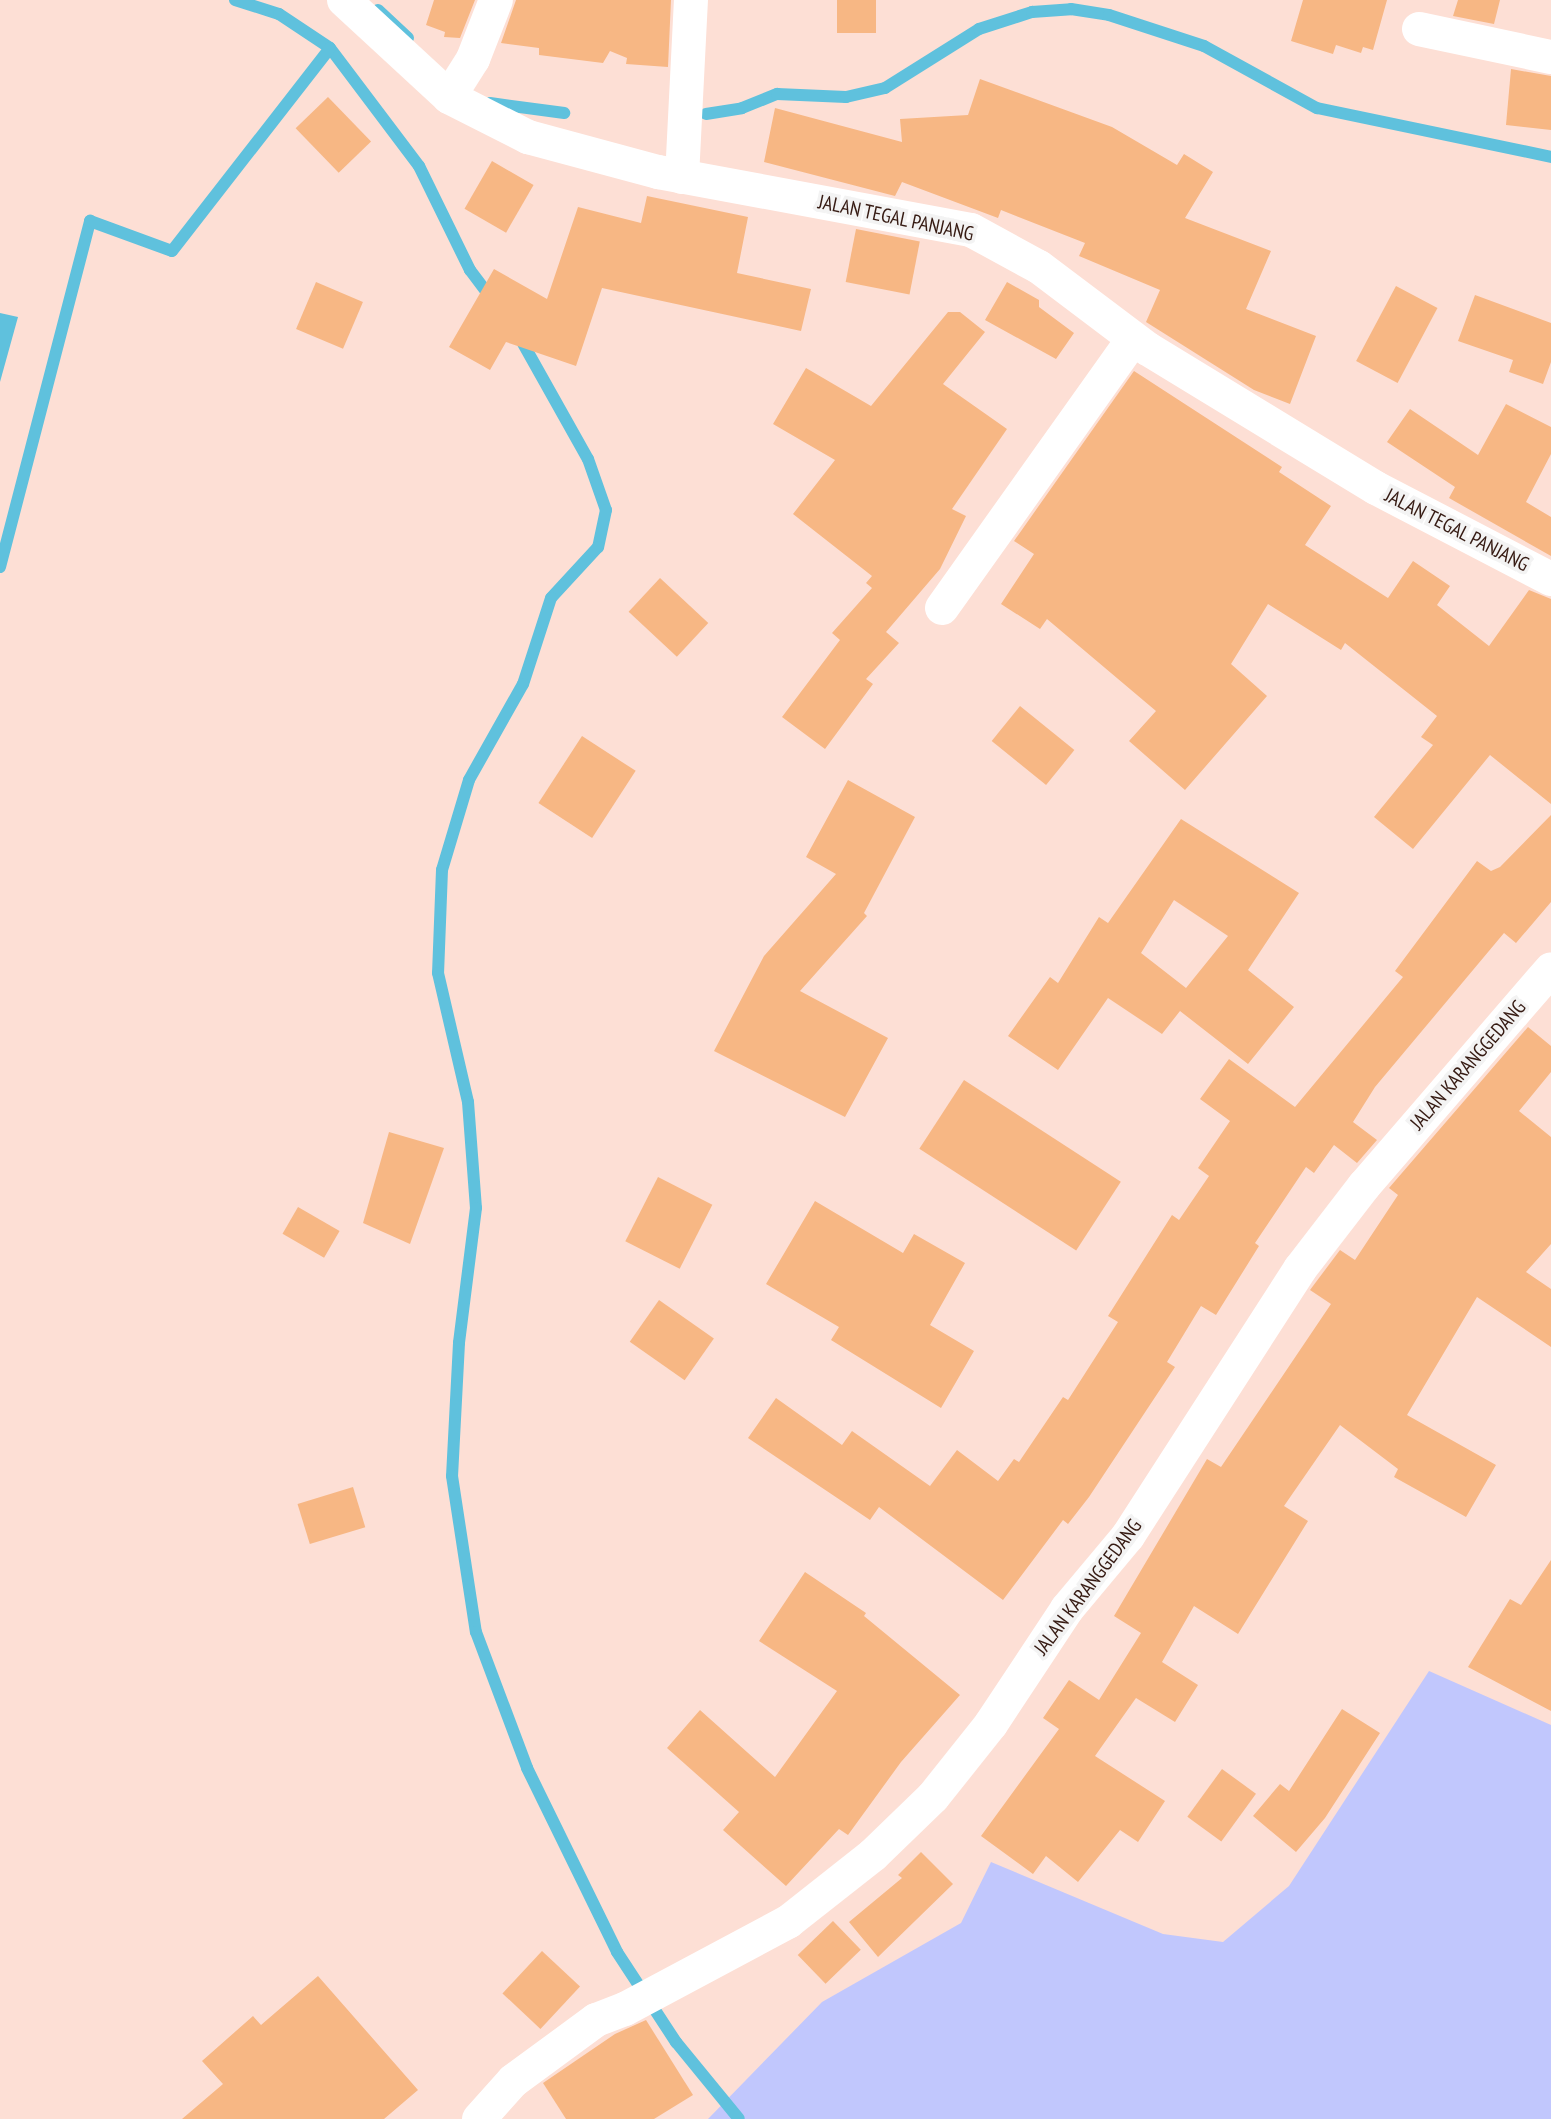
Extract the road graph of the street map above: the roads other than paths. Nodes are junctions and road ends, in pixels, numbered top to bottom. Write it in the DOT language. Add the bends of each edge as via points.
graph roads {
  1 [pos="344,0"];
  2 [pos="496,0"];
  3 [pos="691,0"];
  4 [pos="1419,29"];
  5 [pos="1551,57"];
  6 [pos="449,97"];
  7 [pos="682,177"];
  8 [pos="1133,339"];
  9 [pos="1551,579"];
  10 [pos="942,608"];
  11 [pos="1551,969"];
  12 [pos="479,2119"];
  1 -- 6 [label="street, JALAN TEGAL PANJANG"];
  2 -- 6 [label="street" via="473,59"];
  3 -- 7 [label="street"];
  4 -- 5 [label="street"];
  6 -- 7 [label="street, JALAN TEGAL PANJANG" via="528,137"];
  7 -- 8 [label="street, JALAN TEGAL PANJANG" via="971,230 1039,267"];
  8 -- 9 [label="street, JALAN TEGAL PANJANG" via="1376,488"];
  8 -- 10 [label="street"];
  11 -- 12 [label="street, JALAN KARANGGEDANG" via="1364,1186 1300,1269 1128,1536 1067,1609 991,1724 933,1797 873,1855 788,1922 596,2020 524,2072"];
}
